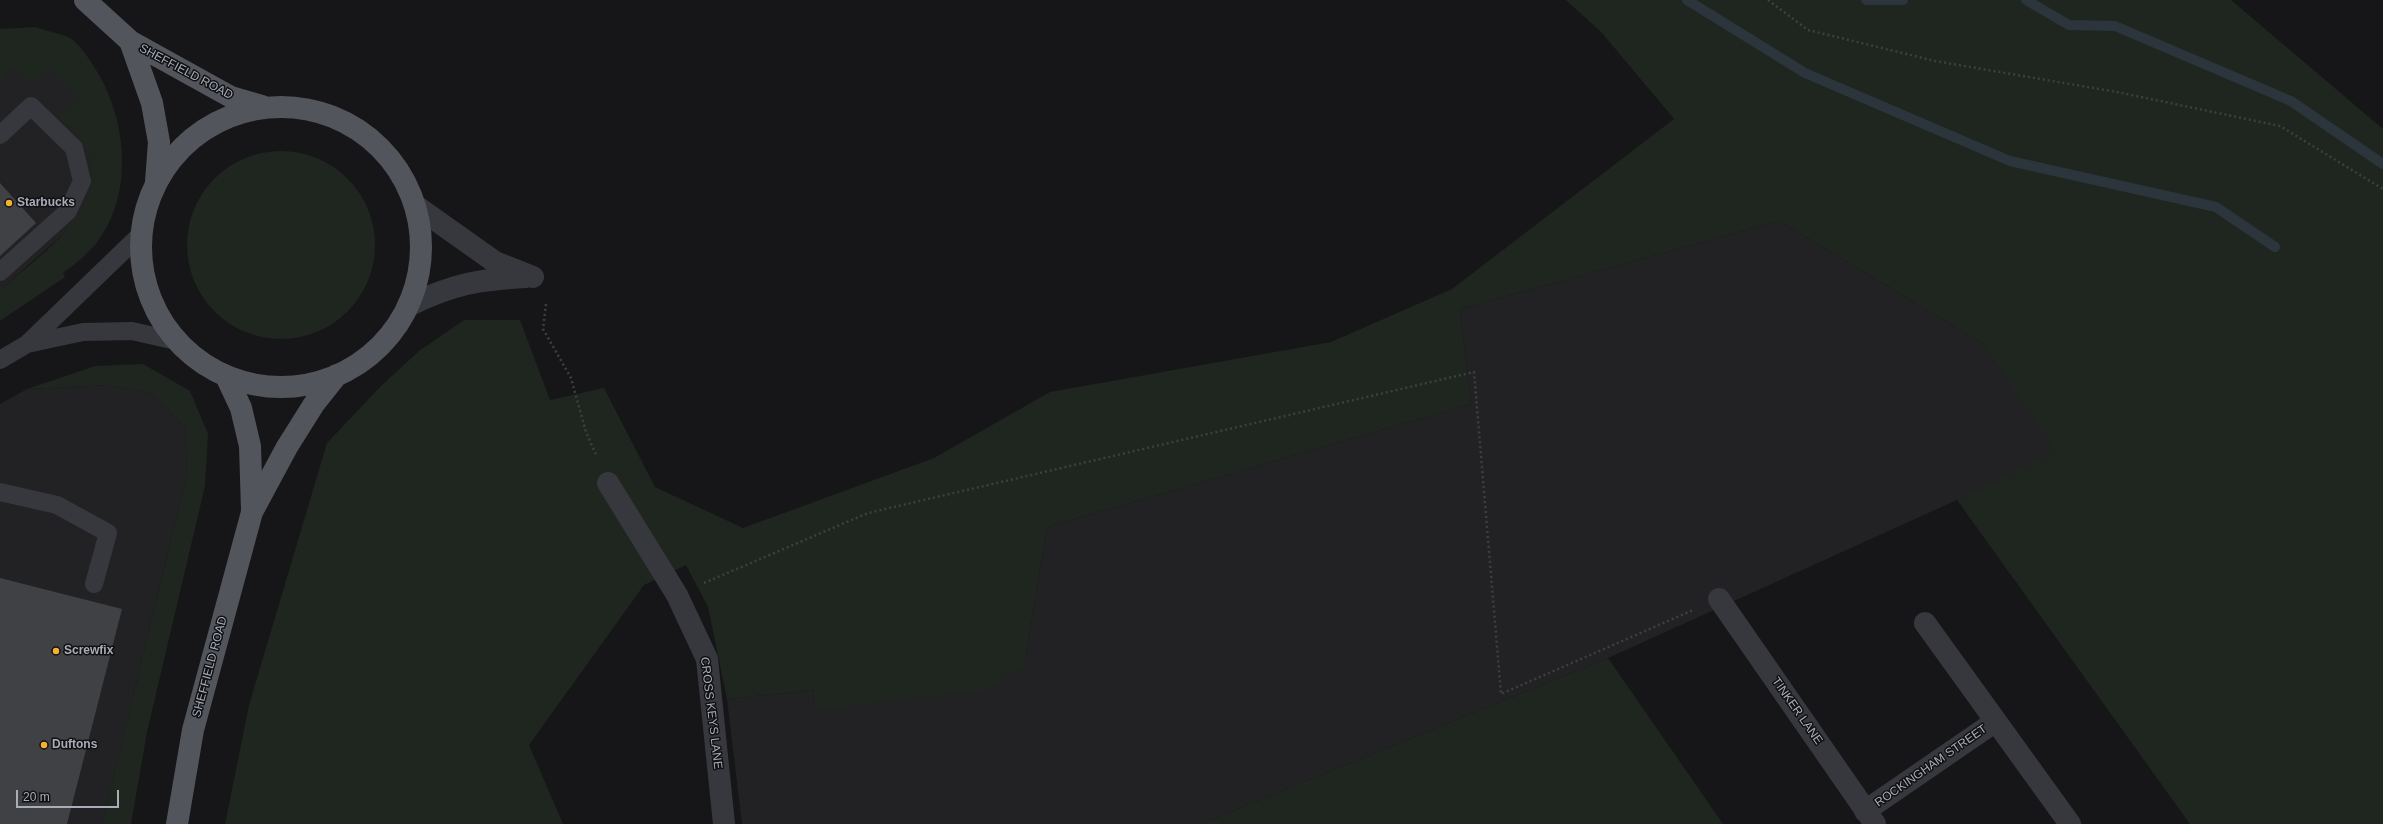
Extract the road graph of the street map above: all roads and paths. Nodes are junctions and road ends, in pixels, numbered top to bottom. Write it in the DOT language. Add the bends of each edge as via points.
graph roads {
  1 [pos="1768,0"];
  2 [pos="83,1"];
  3 [pos="130,41"];
  4 [pos="266,107"];
  5 [pos="0,135"];
  6 [pos="156,183"];
  7 [pos="2383,189"];
  8 [pos="416,206"];
  9 [pos="141,234"];
  10 [pos="0,272"];
  11 [pos="408,306"];
  12 [pos="543,329"];
  13 [pos="176,341"];
  14 [pos="27,344"];
  15 [pos="0,360"];
  16 [pos="337,375"];
  17 [pos="226,376"];
  18 [pos="608,484"];
  19 [pos="0,492"];
  20 [pos="252,512"];
  21 [pos="94,584"];
  22 [pos="676,595"];
  23 [pos="1719,599"];
  24 [pos="1925,623"];
  25 [pos="1996,721"];
  26 [pos="1870,818"];
  27 [pos="177,824"];
  28 [pos="724,824"];
  29 [pos="2070,824"];
  1 -- 7 [label="path" via="1808,30 1935,61 2117,92 2280,126"];
  2 -- 3 [label="main road, SHEFFIELD ROAD"];
  3 -- 4 [label="main road, SHEFFIELD ROAD" via="231,97"];
  3 -- 6 [label="main road, SHEFFIELD ROAD" via="152,103 158,142"];
  4 -- 6 [label="main road" via="242,111 203,130 176,154"];
  4 -- 8 [label="main road" via="298,108 330,115 359,130 384,151 403,176"];
  5 -- 10 [label="lane" via="31,106 74,148 82,180 68,211"];
  6 -- 9 [label="main road" via="145,212"];
  8 -- 11 [label="main road" via="421,247 419,274"];
  8 -- 11 [label="street" via="495,262 533,277 464,283 436,292"];
  9 -- 13 [label="main road" via="143,275 153,306"];
  9 -- 14 [label="lane"];
  11 -- 16 [label="main road" via="379,347"];
  12 -- 18 [label="path" via="571,378 586,432"];
  13 -- 14 [label="lane" via="132,331 83,332"];
  13 -- 17 [label="main road" via="195,358"];
  14 -- 15 [label="lane"];
  16 -- 17 [label="main road" via="310,384 282,387 253,384"];
  16 -- 20 [label="main road, SHEFFIELD ROAD" via="314,404 287,447"];
  17 -- 20 [label="main road, SHEFFIELD ROAD" via="242,408 250,446"];
  18 -- 22 [label="street, CROSS KEYS LANE"];
  19 -- 21 [label="lane" via="57,505 108,533"];
  20 -- 27 [label="main road, SHEFFIELD ROAD" via="193,730"];
  22 -- 23 [label="path" via="868,513 1474,372 1502,694"];
  22 -- 28 [label="street, CROSS KEYS LANE" via="707,659"];
  23 -- 26 [label="street, TINKER LANE"];
  24 -- 25 [label="street, ROCKINGHAM STREET"];
  25 -- 26 [label="street, ROCKINGHAM STREET"];
  25 -- 29 [label="street, ROCKINGHAM STREET"];
}
